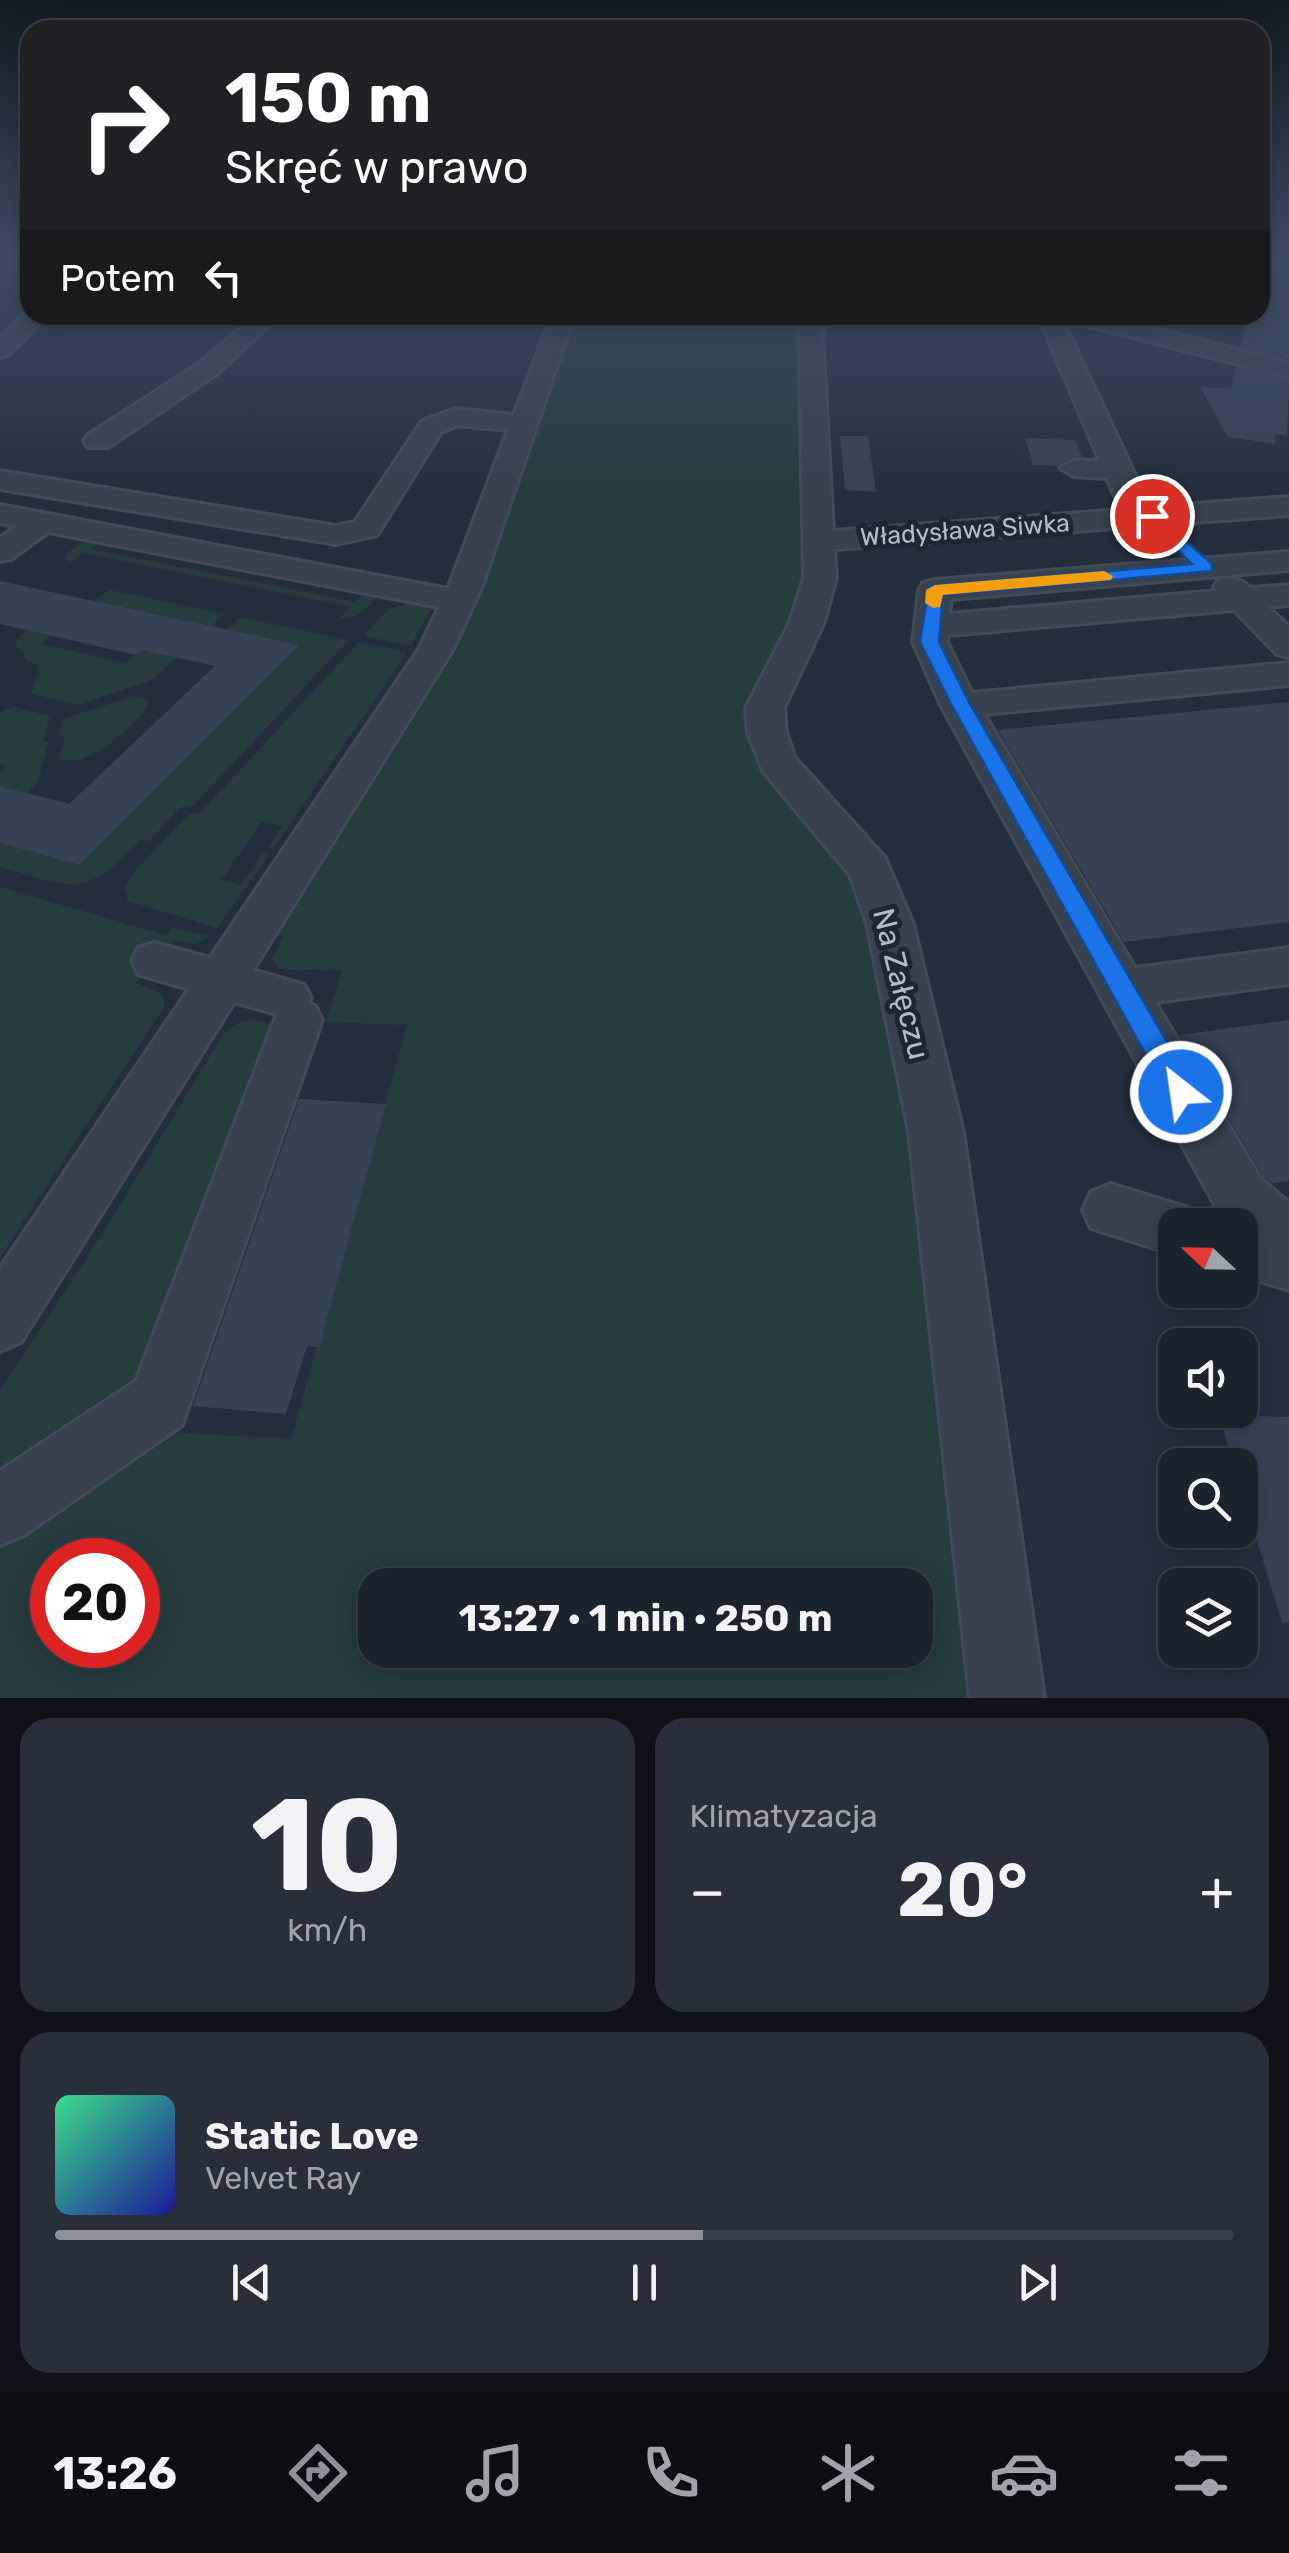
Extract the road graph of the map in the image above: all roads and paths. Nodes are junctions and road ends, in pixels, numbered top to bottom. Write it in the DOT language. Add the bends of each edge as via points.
graph roads {
  1 [pos="246,335"];
  2 [pos="557,335"];
  3 [pos="811,335"];
  4 [pos="1059,335"];
  5 [pos="1180,335"];
  6 [pos="1289,370"];
  7 [pos="524,424"];
  8 [pos="98,441"];
  9 [pos="1074,468"];
  10 [pos="1118,470"];
  11 [pos="0,480"];
  12 [pos="1289,506"];
  13 [pos="0,514"];
  14 [pos="1146,516"];
  15 [pos="43,522"];
  16 [pos="821,541"];
  17 [pos="0,552"];
  18 [pos="1289,561"];
  19 [pos="1206,568"];
  20 [pos="1289,595"];
  21 [pos="1243,599"];
  22 [pos="460,600"];
  23 [pos="931,626"];
  24 [pos="1289,647"];
  25 [pos="1289,674"];
  26 [pos="960,704"];
  27 [pos="155,961"];
  28 [pos="1289,966"];
  29 [pos="220,979"];
  30 [pos="1122,988"];
  31 [pos="1251,1208"];
  32 [pos="1111,1210"];
  33 [pos="1258,1218"];
  34 [pos="1258,1220"];
  35 [pos="1158,1223"];
  36 [pos="1289,1239"];
  37 [pos="1289,1262"];
  38 [pos="0,1321"];
  39 [pos="0,1511"];
  40 [pos="1007,1698"];
  1 -- 8 [label="street" via="209,368"];
  2 -- 7 [label="street"];
  3 -- 16 [label="street, Na Załęczu"];
  4 -- 10 [label="street"];
  5 -- 6 [label="street"];
  7 -- 11 [label="street" via="455,417 430,427 366,529 353,535"];
  7 -- 22 [label="street"];
  9 -- 10 [label="street"];
  10 -- 14 [label="street"];
  12 -- 14 [label="street, Władysława Siwka"];
  13 -- 15 [label="street"];
  14 -- 16 [label="street, Władysława Siwka"];
  14 -- 19 [label="street"];
  15 -- 17 [label="street"];
  15 -- 22 [label="street"];
  16 -- 40 [label="street, Na Załęczu" via="818,590 765,708 768,733 776,762 870,869 890,924 936,1132"];
  18 -- 19 [label="street"];
  19 -- 21 [label="street"];
  19 -- 23 [label="street" via="935,590"];
  20 -- 21 [label="street"];
  21 -- 23 [label="street"];
  21 -- 24 [label="street"];
  22 -- 29 [label="street" via="421,675"];
  23 -- 26 [label="street" via="932,650"];
  25 -- 26 [label="street"];
  26 -- 30 [label="street"];
  27 -- 29 [label="street"];
  28 -- 30 [label="street"];
  29 -- 38 [label="street"];
  29 -- 39 [label="street" via="293,1009 160,1403"];
  30 -- 31 [label="street"];
  32 -- 35 [label="street"];
  33 -- 36 [label="street"];
  34 -- 37 [label="street"];
}
